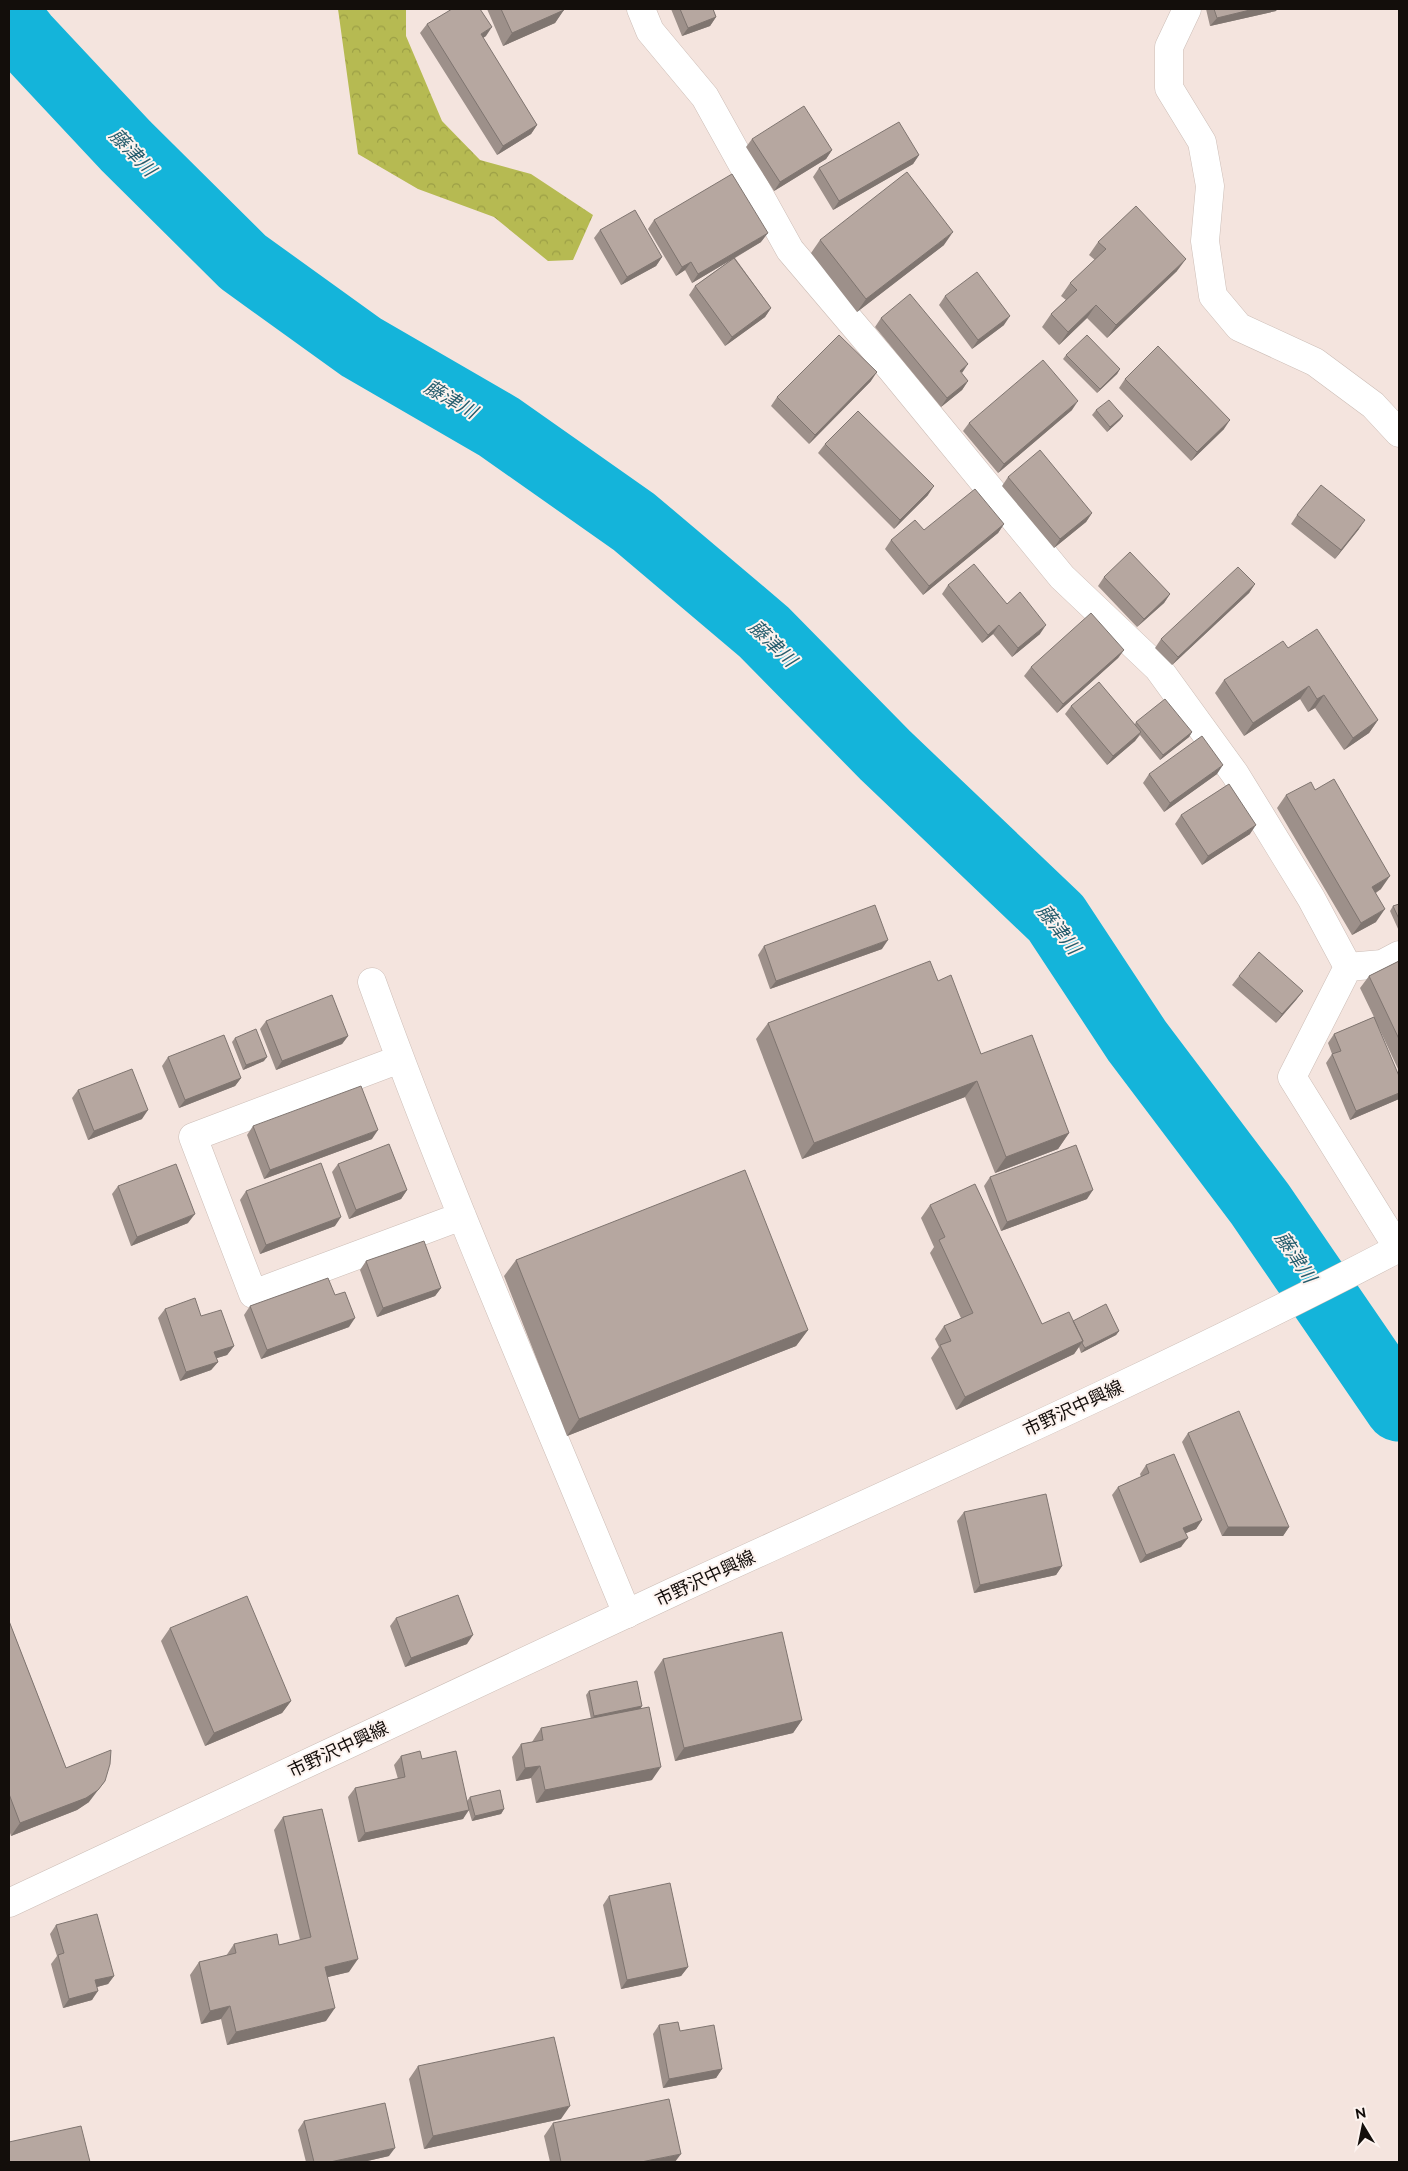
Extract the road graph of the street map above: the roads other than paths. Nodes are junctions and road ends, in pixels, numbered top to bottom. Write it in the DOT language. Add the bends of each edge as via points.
graph roads {
  1 [pos="641,9"];
  2 [pos="1187,9"];
  3 [pos="1399,433"];
  4 [pos="1399,955"];
  5 [pos="1348,967"];
  6 [pos="372,982"];
  7 [pos="400,1059"];
  8 [pos="462,1216"];
  9 [pos="1393,1251"];
  10 [pos="627,1614"];
  11 [pos="9,1903"];
  1 -- 5 [label="street" via="650,31 705,97 790,250 1062,577 1158,668 1235,774 1311,898"];
  2 -- 3 [label="street" via="1169,47 1169,88 1202,142 1210,186 1205,241 1213,296 1239,327 1315,362 1373,405"];
  4 -- 5 [label="street" via="1382,964"];
  5 -- 9 [label="street" via="1292,1077"];
  6 -- 7 [label="street"];
  7 -- 8 [label="street"];
  7 -- 8 [label="street" via="193,1136 253,1294"];
  8 -- 10 [label="street"];
  9 -- 10 [label="street, 市野沢中興線" via="931,1475"];
  10 -- 11 [label="street, 市野沢中興線"];
}
